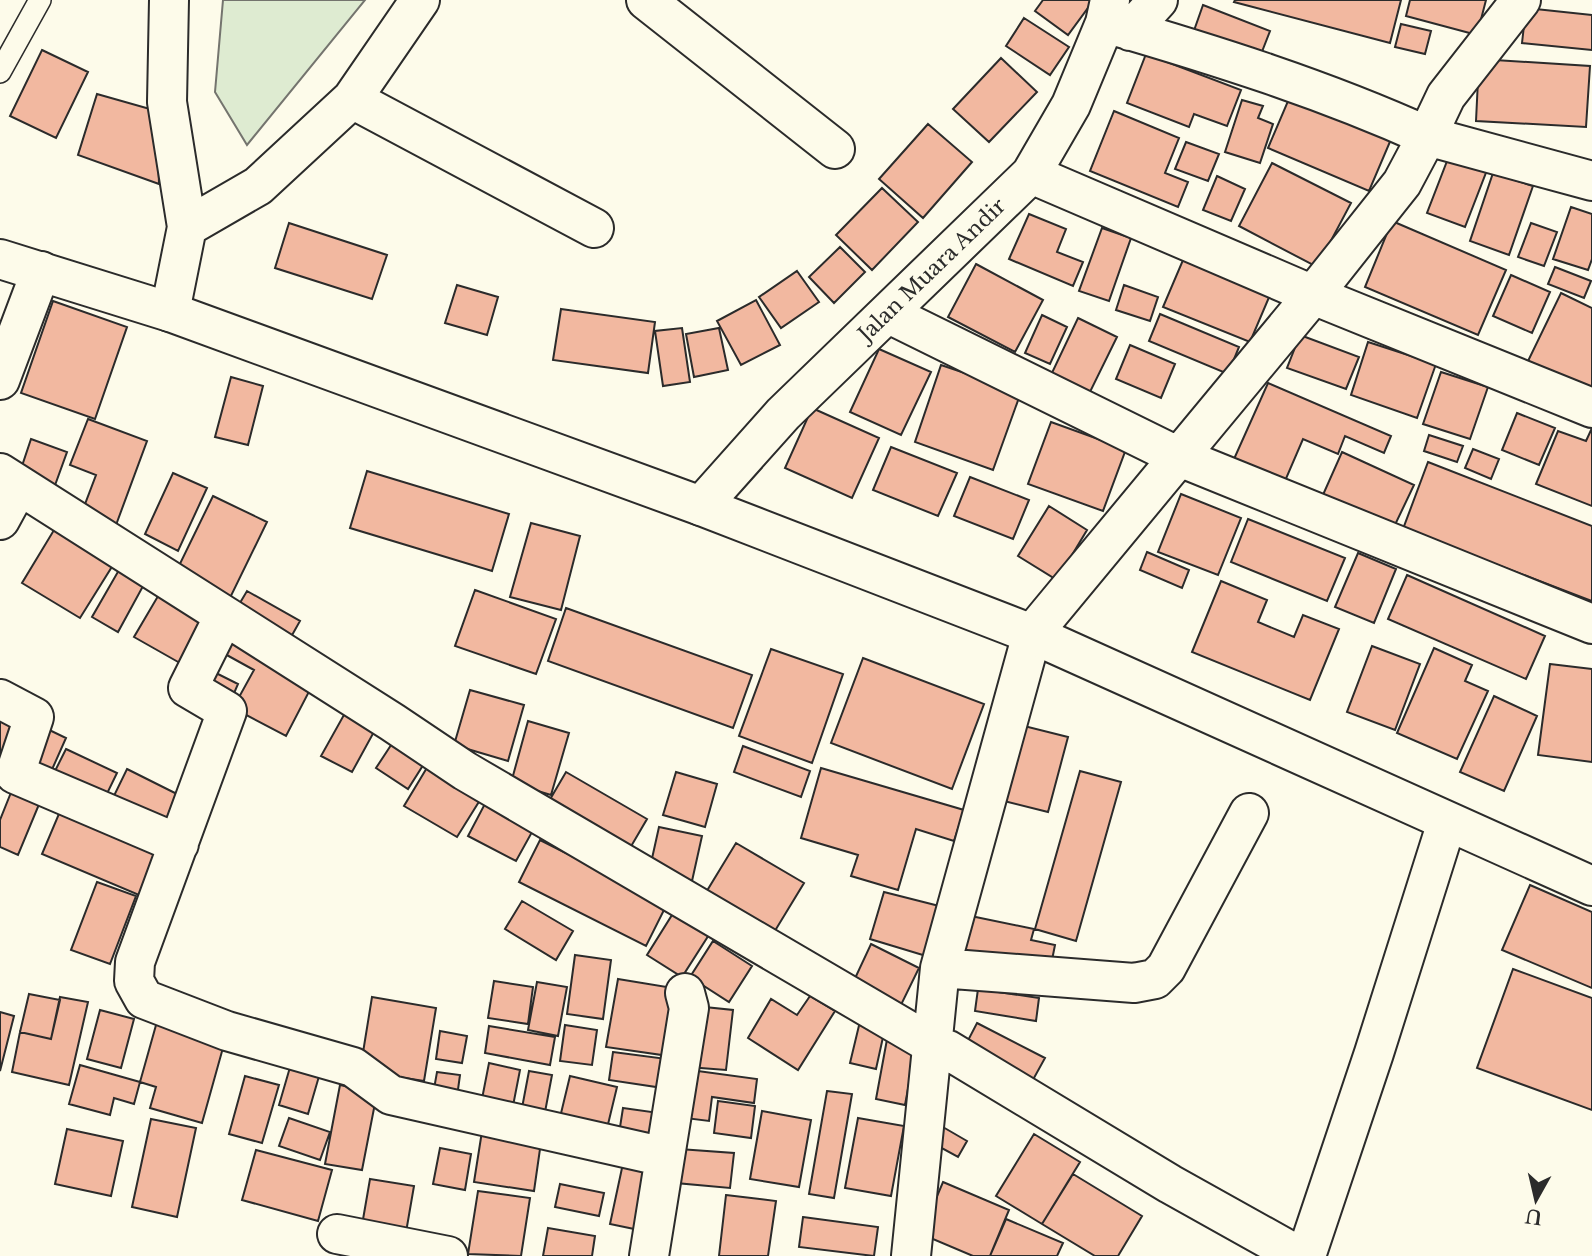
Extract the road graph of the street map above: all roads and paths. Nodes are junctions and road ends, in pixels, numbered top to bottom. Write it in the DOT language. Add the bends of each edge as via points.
graph roads {
  1 [pos="40,0"];
  2 [pos="169,0"];
  3 [pos="419,0"];
  4 [pos="646,0"];
  5 [pos="1158,0"];
  6 [pos="1521,0"];
  7 [pos="1115,18"];
  8 [pos="0,72"];
  9 [pos="352,99"];
  10 [pos="1427,136"];
  11 [pos="835,149"];
  12 [pos="1031,174"];
  13 [pos="1592,181"];
  14 [pos="187,226"];
  15 [pos="594,228"];
  16 [pos="0,259"];
  17 [pos="41,271"];
  18 [pos="1313,295"];
  19 [pos="170,312"];
  20 [pos="889,314"];
  21 [pos="0,380"];
  22 [pos="1592,408"];
  23 [pos="1177,456"];
  24 [pos="11,481"];
  25 [pos="701,506"];
  26 [pos="0,520"];
  27 [pos="224,616"];
  28 [pos="1592,624"];
  29 [pos="1032,634"];
  30 [pos="0,699"];
  31 [pos="1249,813"];
  32 [pos="1447,822"];
  33 [pos="179,844"];
  34 [pos="1592,886"];
  35 [pos="940,968"];
  36 [pos="685,993"];
  37 [pos="933,1045"];
  38 [pos="665,1157"];
  39 [pos="337,1234"];
  40 [pos="448,1256"];
  41 [pos="649,1256"];
  42 [pos="911,1256"];
  43 [pos="1299,1256"];
  44 [pos="1306,1256"];
  1 -- 8 [label="lane"];
  2 -- 14 [label="street" via="167,102"];
  3 -- 9 [label="street"];
  4 -- 11 [label="street"];
  5 -- 7 [label="street, Jalan Muara Andir"];
  6 -- 10 [label="street" via="1446,96"];
  7 -- 10 [label="street" via="1289,79"];
  7 -- 12 [label="street, Jalan Muara Andir"];
  9 -- 14 [label="street" via="258,186"];
  9 -- 15 [label="street"];
  10 -- 13 [label="street"];
  10 -- 18 [label="street" via="1402,183"];
  12 -- 18 [label="street"];
  12 -- 20 [label="street, Jalan Muara Andir"];
  14 -- 19 [label="street"];
  16 -- 17 [label="street"];
  17 -- 19 [label="street"];
  17 -- 21 [label="street"];
  18 -- 22 [label="street"];
  18 -- 23 [label="street"];
  19 -- 25 [label="street"];
  20 -- 23 [label="street"];
  20 -- 25 [label="street, Jalan Muara Andir" via="783,414"];
  23 -- 28 [label="street"];
  23 -- 29 [label="street"];
  24 -- 26 [label="street" via="12,498"];
  24 -- 27 [label="street"];
  25 -- 29 [label="street"];
  27 -- 33 [label="street" via="188,688 227,711"];
  27 -- 37 [label="street" via="465,771"];
  29 -- 32 [label="street"];
  29 -- 35 [label="street"];
  30 -- 33 [label="street" via="34,717 15,774"];
  31 -- 35 [label="street" via="1166,968 1155,979 1134,983"];
  32 -- 34 [label="street"];
  32 -- 44 [label="street"];
  33 -- 38 [label="street" via="135,962 134,981 144,999 227,1031 353,1067 391,1095"];
  35 -- 37 [label="street"];
  36 -- 38 [label="street" via="689,1008"];
  37 -- 42 [label="street"];
  37 -- 43 [label="street"];
  38 -- 41 [label="street"];
  39 -- 40 [label="street"];
}
